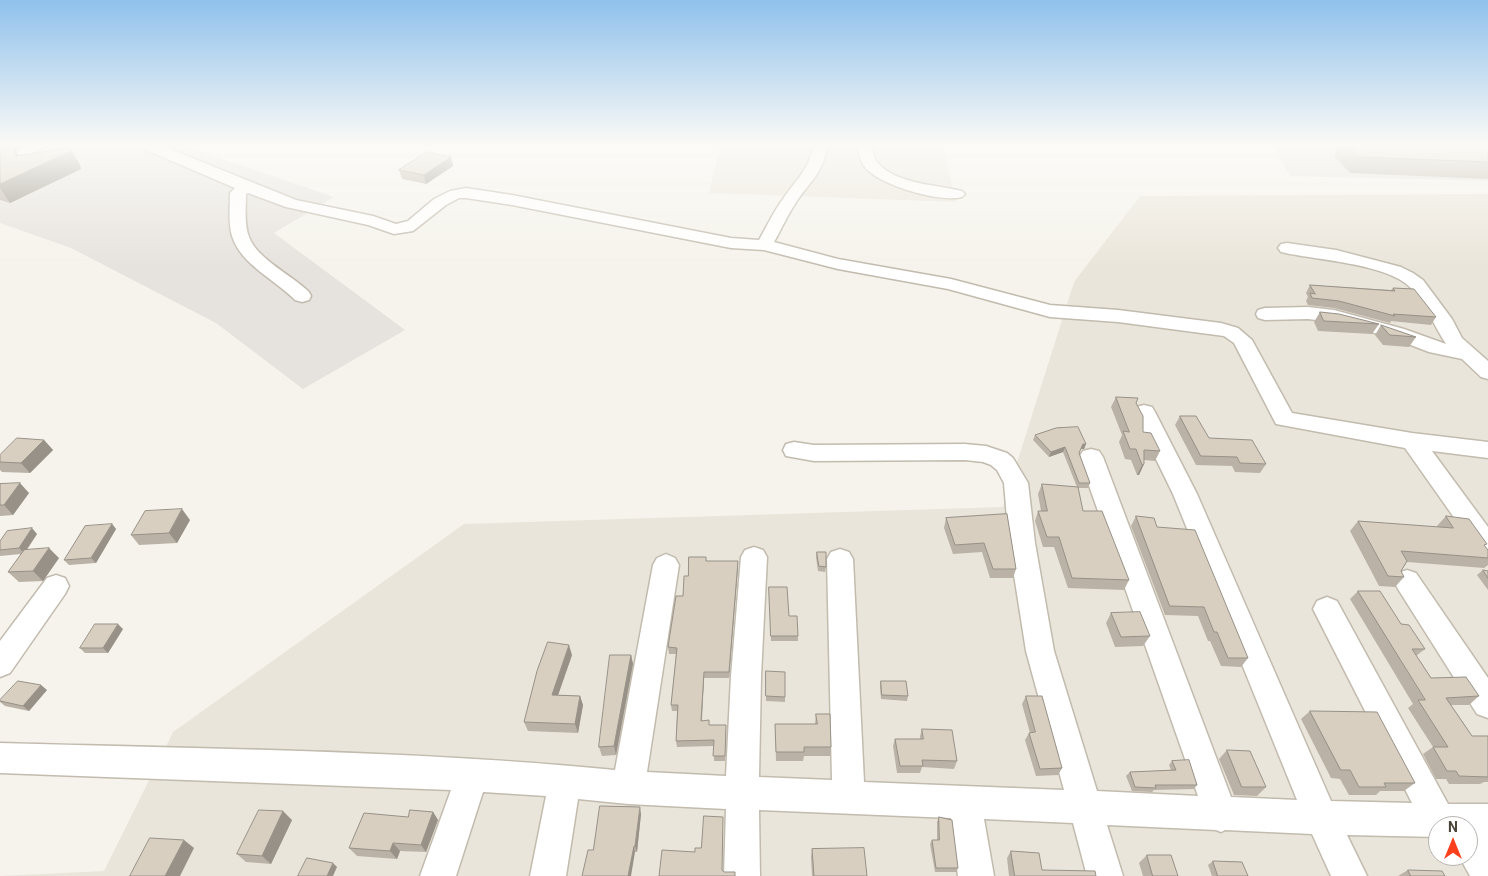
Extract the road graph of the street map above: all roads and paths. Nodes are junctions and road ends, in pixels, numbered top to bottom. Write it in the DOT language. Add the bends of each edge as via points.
graph roads {
  1 [pos="247,186"];
  2 [pos="802,186"];
  3 [pos="918,186"];
  4 [pos="957,194"];
  5 [pos="764,245"];
  6 [pos="1287,248"];
  7 [pos="302,296"];
  8 [pos="1265,314"];
  9 [pos="1479,361"];
  10 [pos="1144,412"];
  11 [pos="1412,441"];
  12 [pos="794,450"];
  13 [pos="1488,450"];
  14 [pos="1091,457"];
  15 [pos="1488,546"];
  16 [pos="754,557"];
  17 [pos="840,559"];
  18 [pos="666,565"];
  19 [pos="1406,581"];
  20 [pos="56,586"];
  21 [pos="1327,609"];
  22 [pos="0,664"];
  23 [pos="1488,704"];
  24 [pos="0,758"];
  25 [pos="472,776"];
  26 [pos="565,781"];
  27 [pos="628,788"];
  28 [pos="741,794"];
  29 [pos="848,798"];
  30 [pos="965,802"];
  31 [pos="1085,807"];
  32 [pos="1221,815"];
  33 [pos="1321,816"];
  34 [pos="1457,816"];
  35 [pos="1428,823"];
  36 [pos="1478,854"];
  37 [pos="1488,874"];
  38 [pos="438,876"];
  39 [pos="548,876"];
  40 [pos="742,876"];
  41 [pos="976,876"];
  42 [pos="1104,876"];
  43 [pos="1349,876"];
  1 -- 5 [label="street" via="292,204 365,219 394,229 407,228 440,202 455,194 466,193 676,234"];
  1 -- 7 [label="street" via="238,193 242,241 249,253"];
  2 -- 5 [label="street" via="789,201"];
  3 -- 4 [label="street"];
  5 -- 11 [label="street" via="838,264 951,284 1050,311 1154,320 1230,332 1242,340 1284,419"];
  6 -- 9 [label="street" via="1336,255 1407,277 1417,284 1442,319 1449,335"];
  8 -- 9 [label="street" via="1334,316 1397,332"];
  10 -- 33 [label="street" via="1185,494"];
  11 -- 13 [label="street"];
  11 -- 15 [label="street"];
  12 -- 31 [label="street" via="814,453 965,452 986,454 1005,464 1016,483 1022,543 1040,651"];
  14 -- 32 [label="street"];
  16 -- 28 [label="street" via="744,682"];
  17 -- 29 [label="street"];
  18 -- 27 [label="street"];
  19 -- 23 [label="street"];
  20 -- 22 [label="street"];
  21 -- 34 [label="street"];
  24 -- 25 [label="street"];
  25 -- 26 [label="street"];
  25 -- 38 [label="street"];
  26 -- 27 [label="street"];
  26 -- 39 [label="street"];
  27 -- 28 [label="street"];
  28 -- 29 [label="street"];
  28 -- 40 [label="street"];
  29 -- 30 [label="street"];
  30 -- 31 [label="street"];
  30 -- 41 [label="street"];
  31 -- 32 [label="street"];
  31 -- 42 [label="street"];
  32 -- 33 [label="street"];
  33 -- 35 [label="street"];
  33 -- 43 [label="street"];
  36 -- 37 [label="street"];
}
